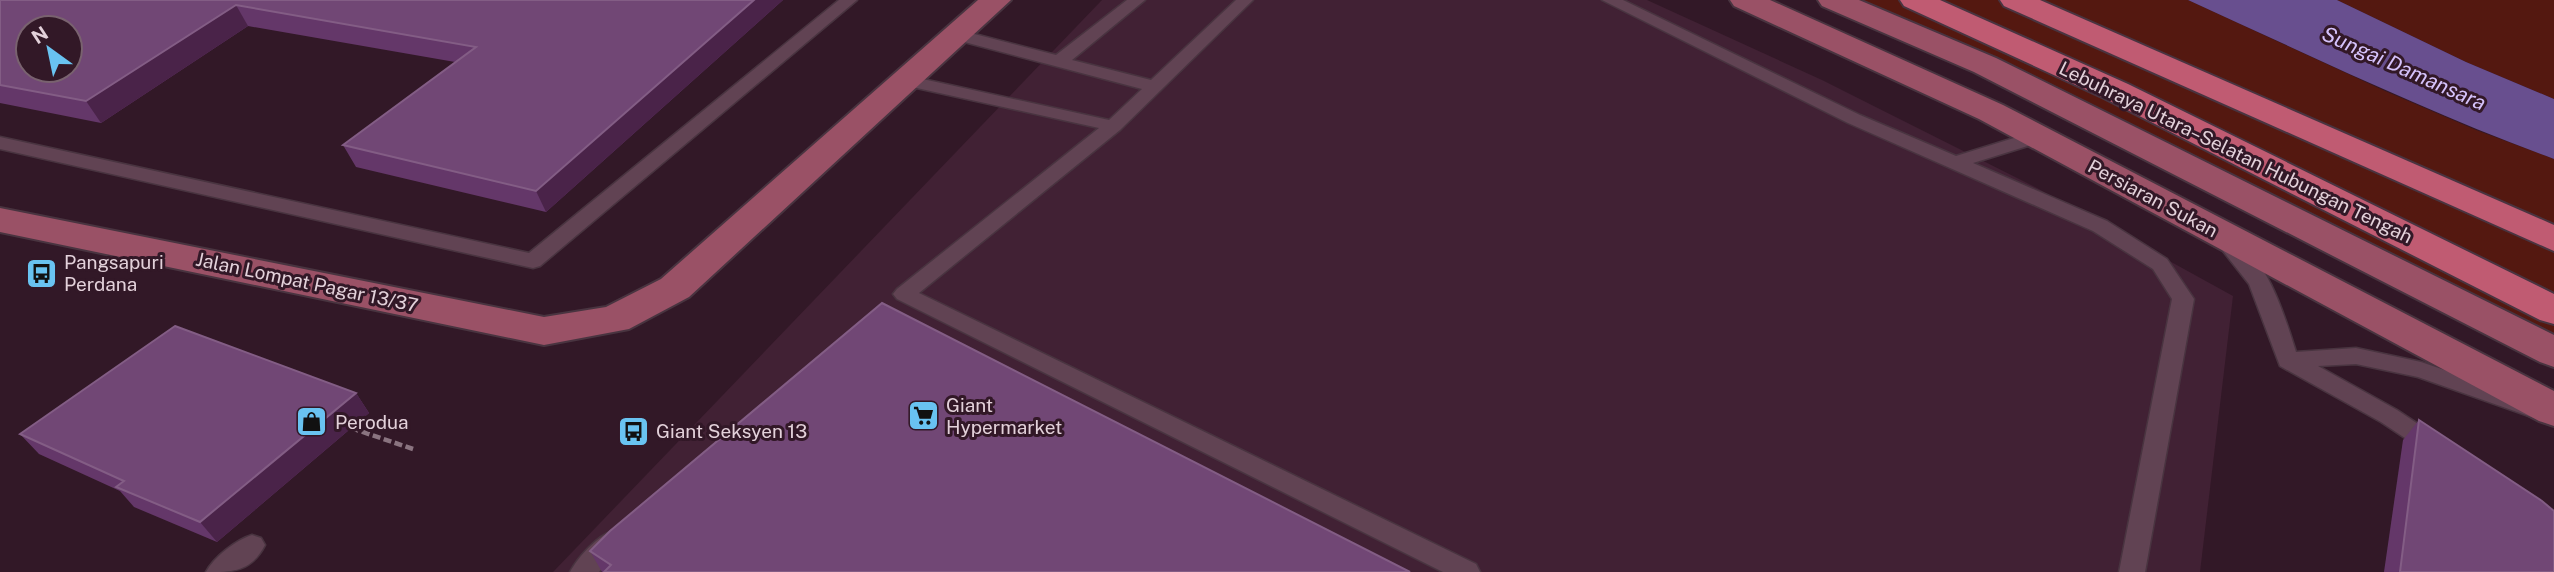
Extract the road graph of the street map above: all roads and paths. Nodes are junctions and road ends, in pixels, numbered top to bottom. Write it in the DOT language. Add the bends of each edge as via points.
graph roads {
  1 [pos="849,0"];
  2 [pos="996,0"];
  3 [pos="1137,0"];
  4 [pos="1245,0"];
  5 [pos="1610,0"];
  6 [pos="1745,0"];
  7 [pos="1833,0"];
  8 [pos="1915,0"];
  9 [pos="2015,0"];
  10 [pos="959,34"];
  11 [pos="1060,61"];
  12 [pos="909,81"];
  13 [pos="1155,87"];
  14 [pos="1114,126"];
  15 [pos="2037,137"];
  16 [pos="0,143"];
  17 [pos="1954,163"];
  18 [pos="0,219"];
  19 [pos="2201,224"];
  20 [pos="2554,239"];
  21 [pos="904,294"];
  22 [pos="2554,310"];
  23 [pos="883,312"];
  24 [pos="2554,352"];
  25 [pos="2288,360"];
  26 [pos="2554,410"];
  27 [pos="2554,416"];
  28 [pos="351,428"];
  29 [pos="416,450"];
  30 [pos="2455,460"];
  31 [pos="626,528"];
  32 [pos="252,545"];
  33 [pos="219,572"];
  34 [pos="583,572"];
  35 [pos="1467,572"];
  36 [pos="2132,572"];
  1 -- 16 [label="lane" via="533,261"];
  2 -- 10 [label="main road, Jalan Lompat Pagar 13/37"];
  3 -- 11 [label="lane"];
  4 -- 13 [label="lane"];
  5 -- 17 [label="lane"];
  6 -- 15 [label="main road, Persiaran Sukan"];
  7 -- 24 [label="main road" via="1985,65"];
  8 -- 22 [label="highway, Lebuhraya Utara–Selatan Hubungan Tengah" via="2116,91"];
  9 -- 20 [label="highway"];
  10 -- 11 [label="lane"];
  10 -- 12 [label="main road, Jalan Lompat Pagar 13/37"];
  11 -- 13 [label="lane"];
  12 -- 14 [label="lane"];
  12 -- 18 [label="main road, Jalan Lompat Pagar 13/37" via="675,288 615,319 544,331"];
  13 -- 14 [label="lane"];
  14 -- 21 [label="lane"];
  15 -- 17 [label="lane"];
  15 -- 19 [label="main road, Persiaran Sukan"];
  17 -- 36 [label="lane" via="2100,226 2160,264 2183,299"];
  19 -- 25 [label="lane" via="2244,258 2263,287"];
  19 -- 26 [label="main road, Persiaran Sukan"];
  21 -- 23 [label="lane"];
  21 -- 35 [label="lane"];
  25 -- 27 [label="lane" via="2356,356 2421,370"];
  25 -- 30 [label="lane" via="2389,416"];
  28 -- 29 [label="path"];
  31 -- 34 [label="lane"];
  32 -- 33 [label="lane"];
}
